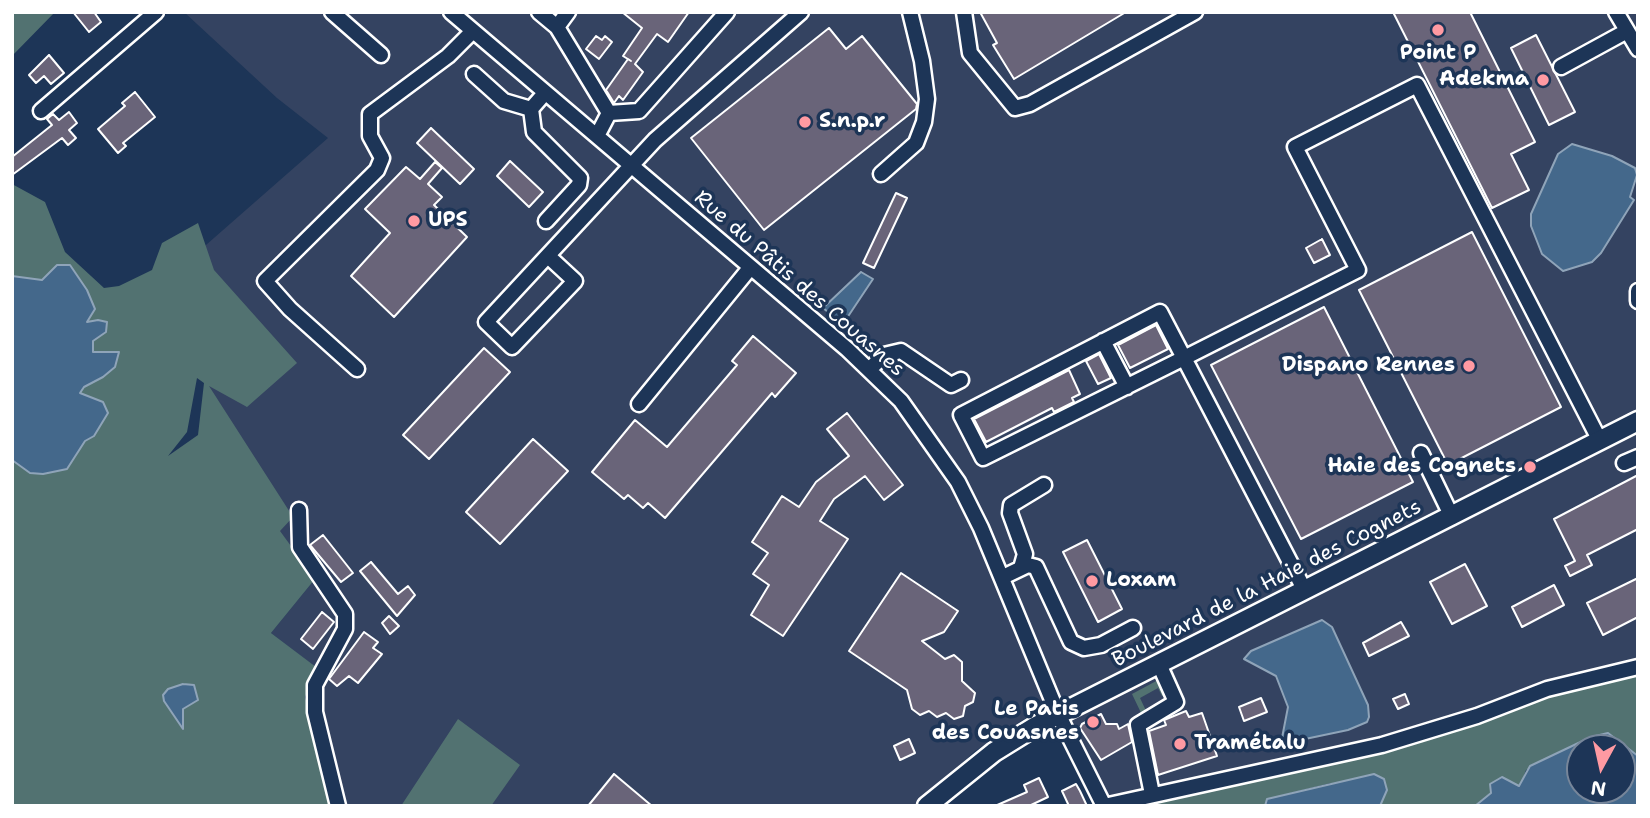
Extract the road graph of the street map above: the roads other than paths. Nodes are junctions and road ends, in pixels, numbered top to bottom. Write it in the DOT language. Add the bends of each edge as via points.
graph roads {
  1 [pos="156,12"];
  2 [pos="451,12"];
  3 [pos="539,12"];
  4 [pos="568,12"];
  5 [pos="727,12"];
  6 [pos="801,12"];
  7 [pos="910,12"];
  8 [pos="964,12"];
  9 [pos="1195,12"];
  10 [pos="1616,12"];
  11 [pos="340,15"];
  12 [pos="557,27"];
  13 [pos="1627,30"];
  14 [pos="473,31"];
  15 [pos="1638,49"];
  16 [pos="382,55"];
  17 [pos="1561,67"];
  18 [pos="474,74"];
  19 [pos="545,93"];
  20 [pos="531,110"];
  21 [pos="41,111"];
  22 [pos="609,113"];
  23 [pos="597,136"];
  24 [pos="632,165"];
  25 [pos="881,174"];
  26 [pos="546,221"];
  27 [pos="548,256"];
  28 [pos="750,268"];
  29 [pos="1638,291"];
  30 [pos="1638,301"];
  31 [pos="1103,341"];
  32 [pos="1184,358"];
  33 [pos="357,369"];
  34 [pos="869,370"];
  35 [pos="961,380"];
  36 [pos="1127,387"];
  37 [pos="639,404"];
  38 [pos="1638,421"];
  39 [pos="1600,442"];
  40 [pos="1420,453"];
  41 [pos="1638,457"];
  42 [pos="1624,463"];
  43 [pos="1044,485"];
  44 [pos="299,510"];
  45 [pos="1452,517"];
  46 [pos="1021,568"];
  47 [pos="1003,577"];
  48 [pos="1305,592"];
  49 [pos="1133,628"];
  50 [pos="1158,664"];
  51 [pos="1638,667"];
  52 [pos="1058,714"];
  53 [pos="1152,794"];
  54 [pos="338,806"];
  55 [pos="927,806"];
  56 [pos="1104,806"];
  1 -- 21 [label="street"];
  2 -- 14 [label="street, Rue du Pâtis des Couasnes"];
  3 -- 12 [label="street"];
  4 -- 12 [label="street"];
  5 -- 22 [label="street" via="639,111"];
  6 -- 24 [label="street"];
  7 -- 25 [label="street" via="927,99 924,122 916,143"];
  8 -- 9 [label="street" via="970,53 1015,108 1030,104"];
  10 -- 13 [label="street"];
  11 -- 16 [label="street"];
  12 -- 22 [label="street"];
  13 -- 15 [label="street"];
  13 -- 17 [label="street"];
  14 -- 19 [label="street, Rue du Pâtis des Couasnes"];
  14 -- 33 [label="street" via="448,56 370,114 369,126 382,158 377,170 265,281"];
  18 -- 20 [label="street" via="504,101"];
  19 -- 20 [label="street"];
  19 -- 23 [label="street, Rue du Pâtis des Couasnes"];
  20 -- 26 [label="street" via="534,132 580,178 579,185"];
  22 -- 23 [label="street"];
  23 -- 24 [label="street, Rue du Pâtis des Couasnes"];
  24 -- 27 [label="street"];
  24 -- 28 [label="street, Rue du Pâtis des Couasnes"];
  27 -- 27 [label="street" via="486,322 512,347 575,281"];
  28 -- 34 [label="street, Rue du Pâtis des Couasnes"];
  28 -- 37 [label="street"];
  29 -- 30 [label="street"];
  31 -- 32 [label="street" via="1160,312"];
  31 -- 36 [label="street"];
  31 -- 36 [label="street" via="961,415 983,458"];
  32 -- 36 [label="street"];
  32 -- 39 [label="street" via="1358,270 1295,147 1417,85"];
  32 -- 48 [label="street"];
  34 -- 35 [label="street" via="884,355 901,351 951,385"];
  34 -- 47 [label="street, Rue du Pâtis des Couasnes" via="915,419 958,482"];
  38 -- 39 [label="main road, Boulevard de la Haie des Cognets"];
  39 -- 45 [label="main road, Boulevard de la Haie des Cognets"];
  40 -- 45 [label="street"];
  41 -- 42 [label="street"];
  43 -- 46 [label="street" via="1011,505 1025,554"];
  44 -- 54 [label="street" via="300,547 345,614 345,629 315,685 315,712"];
  45 -- 48 [label="main road, Boulevard de la Haie des Cognets"];
  46 -- 47 [label="street"];
  46 -- 49 [label="street" via="1032,565 1040,572 1071,642 1084,648 1101,645"];
  47 -- 52 [label="street, Rue du Pâtis des Couasnes"];
  48 -- 50 [label="main road, Boulevard de la Haie des Cognets"];
  50 -- 52 [label="main road, Boulevard de la Haie des Cognets"];
  50 -- 53 [label="street" via="1176,702 1138,725"];
  51 -- 53 [label="street" via="1547,689 1371,748"];
  52 -- 55 [label="main road, Boulevard de la Haie des Cognets" via="994,752"];
  52 -- 56 [label="street, Rue du Pâtis des Couasnes"];
  53 -- 56 [label="street"];
}
